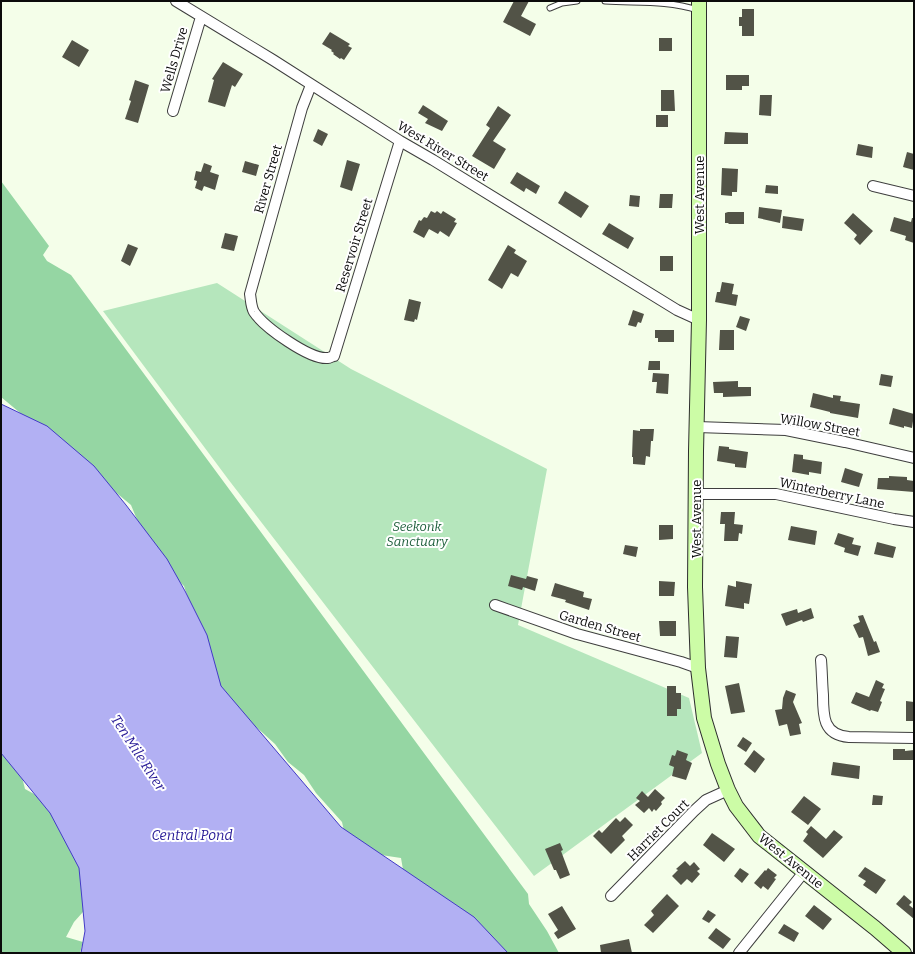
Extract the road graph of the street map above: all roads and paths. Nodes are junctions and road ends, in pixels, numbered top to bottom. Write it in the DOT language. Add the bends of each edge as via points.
graph roads {
  1 [pos="176,1"];
  2 [pos="577,1"];
  3 [pos="605,1"];
  4 [pos="699,6"];
  5 [pos="550,8"];
  6 [pos="201,17"];
  7 [pos="311,86"];
  8 [pos="173,111"];
  9 [pos="400,141"];
  10 [pos="873,186"];
  11 [pos="914,196"];
  12 [pos="699,320"];
  13 [pos="334,356"];
  14 [pos="696,427"];
  15 [pos="914,458"];
  16 [pos="696,494"];
  17 [pos="914,522"];
  18 [pos="495,605"];
  19 [pos="821,660"];
  20 [pos="698,668"];
  21 [pos="914,738"];
  22 [pos="728,790"];
  23 [pos="804,872"];
  24 [pos="611,896"];
  25 [pos="739,953"];
  26 [pos="904,953"];
  1 -- 6 [label="street, West River Street"];
  2 -- 5 [label="lane"];
  3 -- 4 [label="lane" via="663,2"];
  4 -- 12 [label="street, West Avenue"];
  6 -- 7 [label="street, West River Street"];
  6 -- 8 [label="street, Wells Drive"];
  7 -- 9 [label="street, West River Street"];
  7 -- 13 [label="street, River Street" via="302,108 250,294 255,313 289,343 311,354 327,358"];
  9 -- 12 [label="street, West River Street" via="677,310"];
  9 -- 13 [label="street, Reservoir Street"];
  10 -- 11 [label="street"];
  12 -- 14 [label="street, West Avenue"];
  14 -- 15 [label="street, Willow Street" via="786,430"];
  14 -- 16 [label="street, West Avenue"];
  16 -- 17 [label="street, Winterberry Lane" via="776,494"];
  16 -- 20 [label="street, West Avenue" via="695,587"];
  18 -- 20 [label="street, Garden Street" via="577,634"];
  19 -- 21 [label="street" via="823,716 833,732 849,737"];
  20 -- 22 [label="street, West Avenue" via="704,718"];
  22 -- 23 [label="street, West Avenue" via="736,806 759,836"];
  22 -- 24 [label="street, Harriet Court" via="706,800"];
  23 -- 25 [label="street"];
  23 -- 26 [label="street, West Avenue"];
}
